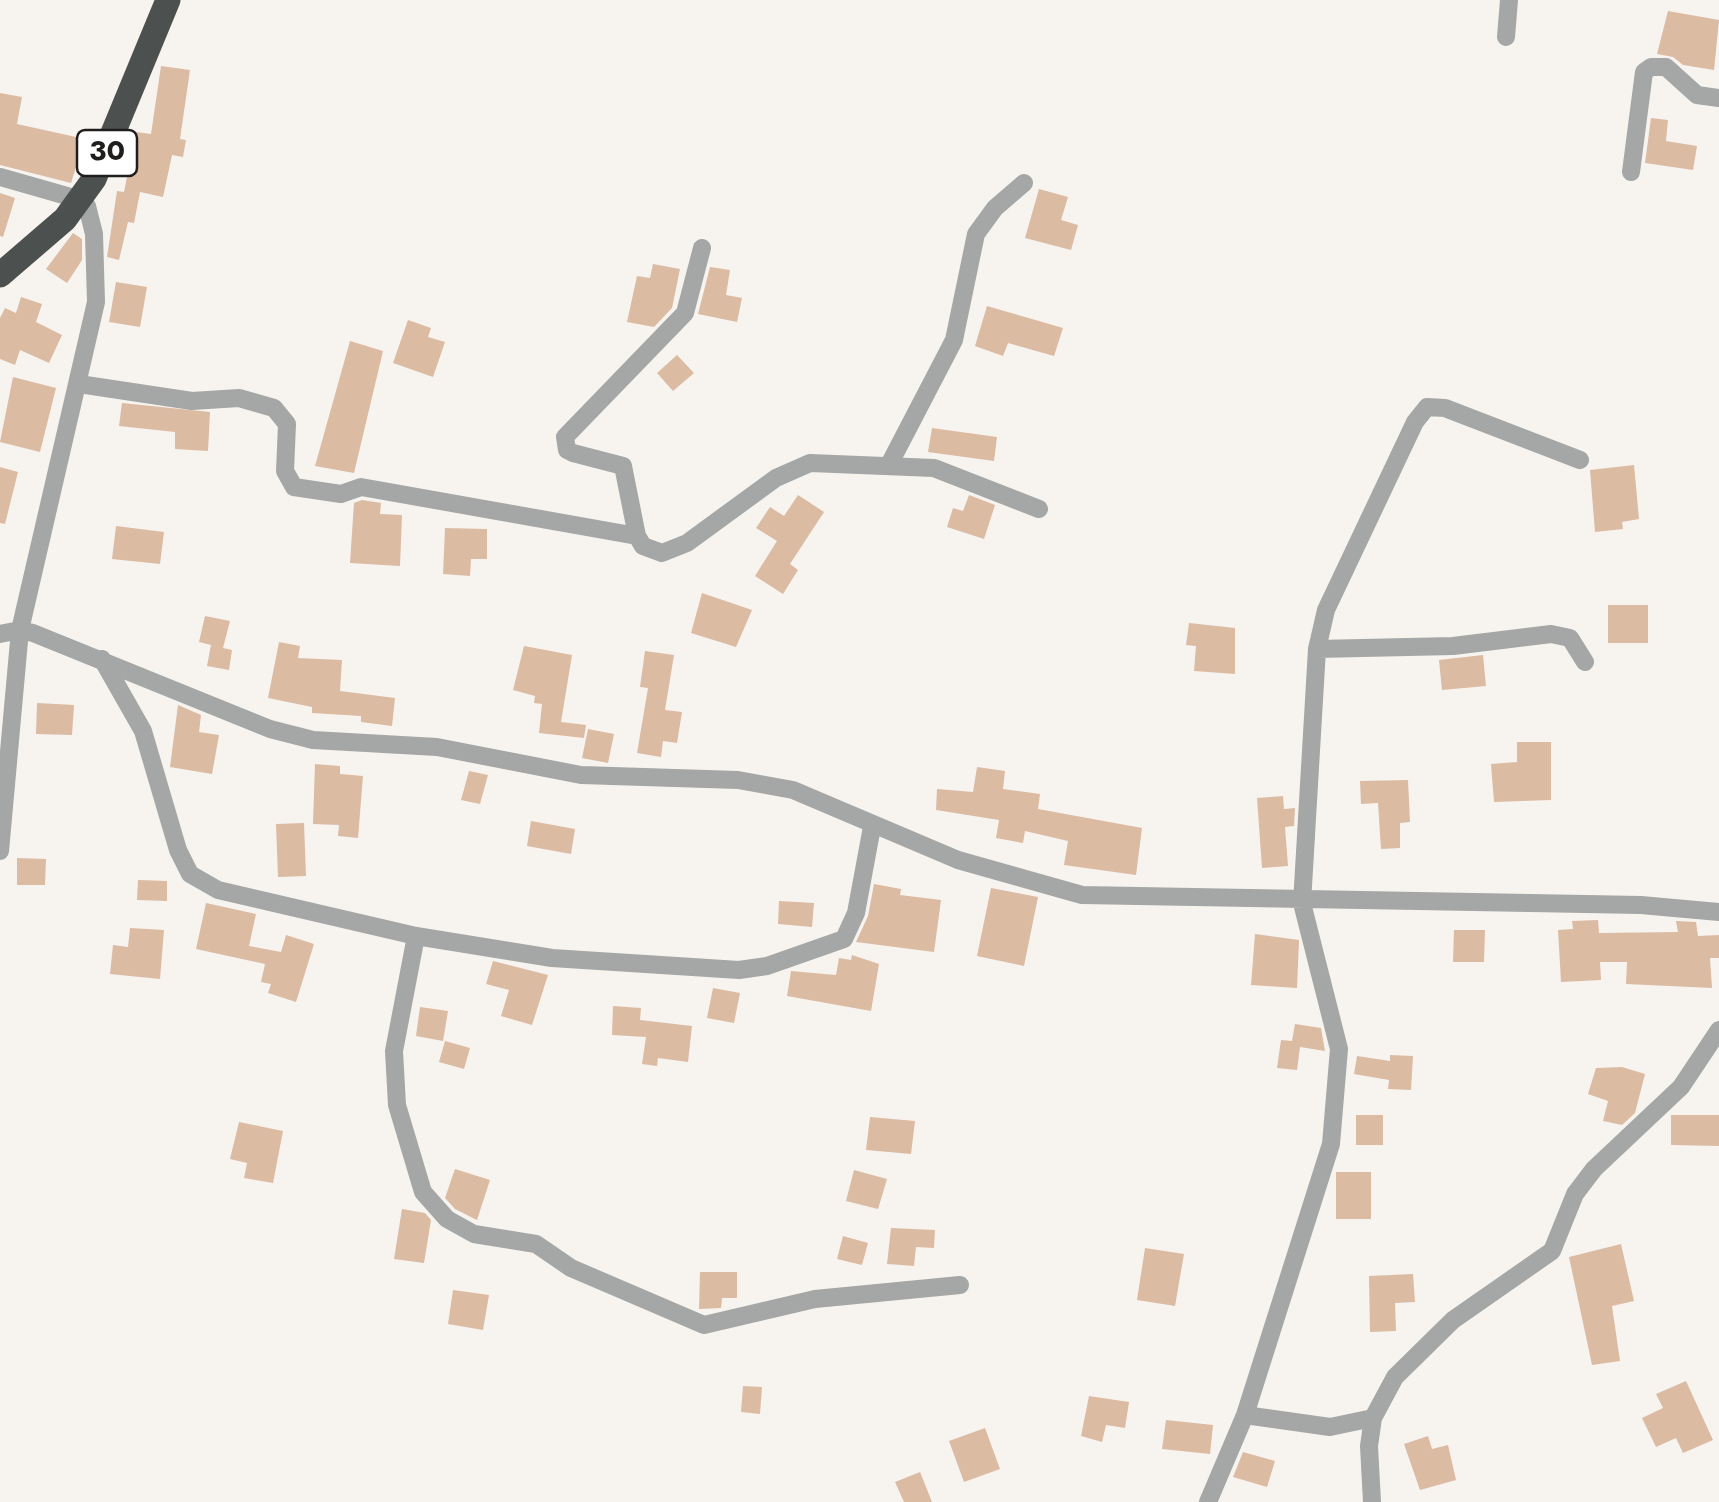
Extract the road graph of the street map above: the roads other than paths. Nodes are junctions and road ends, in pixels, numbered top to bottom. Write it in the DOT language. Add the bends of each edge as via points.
graph roads {
  1 [pos="168,0"];
  2 [pos="1509,0"];
  3 [pos="1506,37"];
  4 [pos="1719,98"];
  5 [pos="1631,172"];
  6 [pos="0,177"];
  7 [pos="1024,183"];
  8 [pos="81,200"];
  9 [pos="702,248"];
  10 [pos="0,275"];
  11 [pos="79,384"];
  12 [pos="1580,460"];
  13 [pos="890,463"];
  14 [pos="1039,510"];
  15 [pos="637,536"];
  16 [pos="20,630"];
  17 [pos="0,634"];
  18 [pos="1317,649"];
  19 [pos="102,659"];
  20 [pos="1585,662"];
  21 [pos="4,751"];
  22 [pos="872,826"];
  23 [pos="0,847"];
  24 [pos="1302,902"];
  25 [pos="1719,912"];
  26 [pos="416,936"];
  27 [pos="1719,1030"];
  28 [pos="960,1284"];
  29 [pos="1245,1415"];
  30 [pos="1372,1418"];
  31 [pos="1208,1502"];
  32 [pos="1372,1502"];
  1 -- 8 [label="highway, 30" via="105,159"];
  2 -- 3 [label="street"];
  4 -- 5 [label="street" via="1697,95 1666,67 1644,72"];
  6 -- 8 [label="street"];
  7 -- 13 [label="street" via="976,234 954,340"];
  8 -- 10 [label="highway, 30"];
  8 -- 11 [label="street" via="93,224 96,302"];
  9 -- 15 [label="street" via="685,313 565,437 568,450 623,466"];
  11 -- 15 [label="street" via="192,400 239,398 274,408 288,424 285,471 294,486 341,494 361,488"];
  11 -- 16 [label="street"];
  12 -- 18 [label="street" via="1427,407 1326,610"];
  13 -- 14 [label="street" via="947,472"];
  13 -- 15 [label="street" via="810,462 792,468 673,550 652,552"];
  16 -- 17 [label="street"];
  16 -- 19 [label="street"];
  16 -- 21 [label="street"];
  18 -- 20 [label="street" via="1453,646 1551,634 1570,638"];
  18 -- 24 [label="street"];
  19 -- 22 [label="street" via="270,729 313,740 438,747 582,776 768,784 828,802"];
  19 -- 26 [label="street" via="143,731 190,874 218,890"];
  21 -- 23 [label="street"];
  22 -- 24 [label="street" via="958,860 1082,896"];
  22 -- 26 [label="street" via="856,914 844,938 767,966 739,970 552,958"];
  24 -- 25 [label="street" via="1641,904"];
  24 -- 29 [label="street" via="1336,1034 1339,1084 1331,1144"];
  26 -- 28 [label="street" via="394,1051 397,1105 423,1192 447,1219 488,1238 536,1244 571,1268 704,1325 816,1300"];
  27 -- 30 [label="street" via="1681,1087 1574,1194 1552,1251 1453,1320 1395,1377"];
  29 -- 30 [label="street" via="1330,1427"];
  29 -- 31 [label="street"];
  30 -- 32 [label="street"];
}
